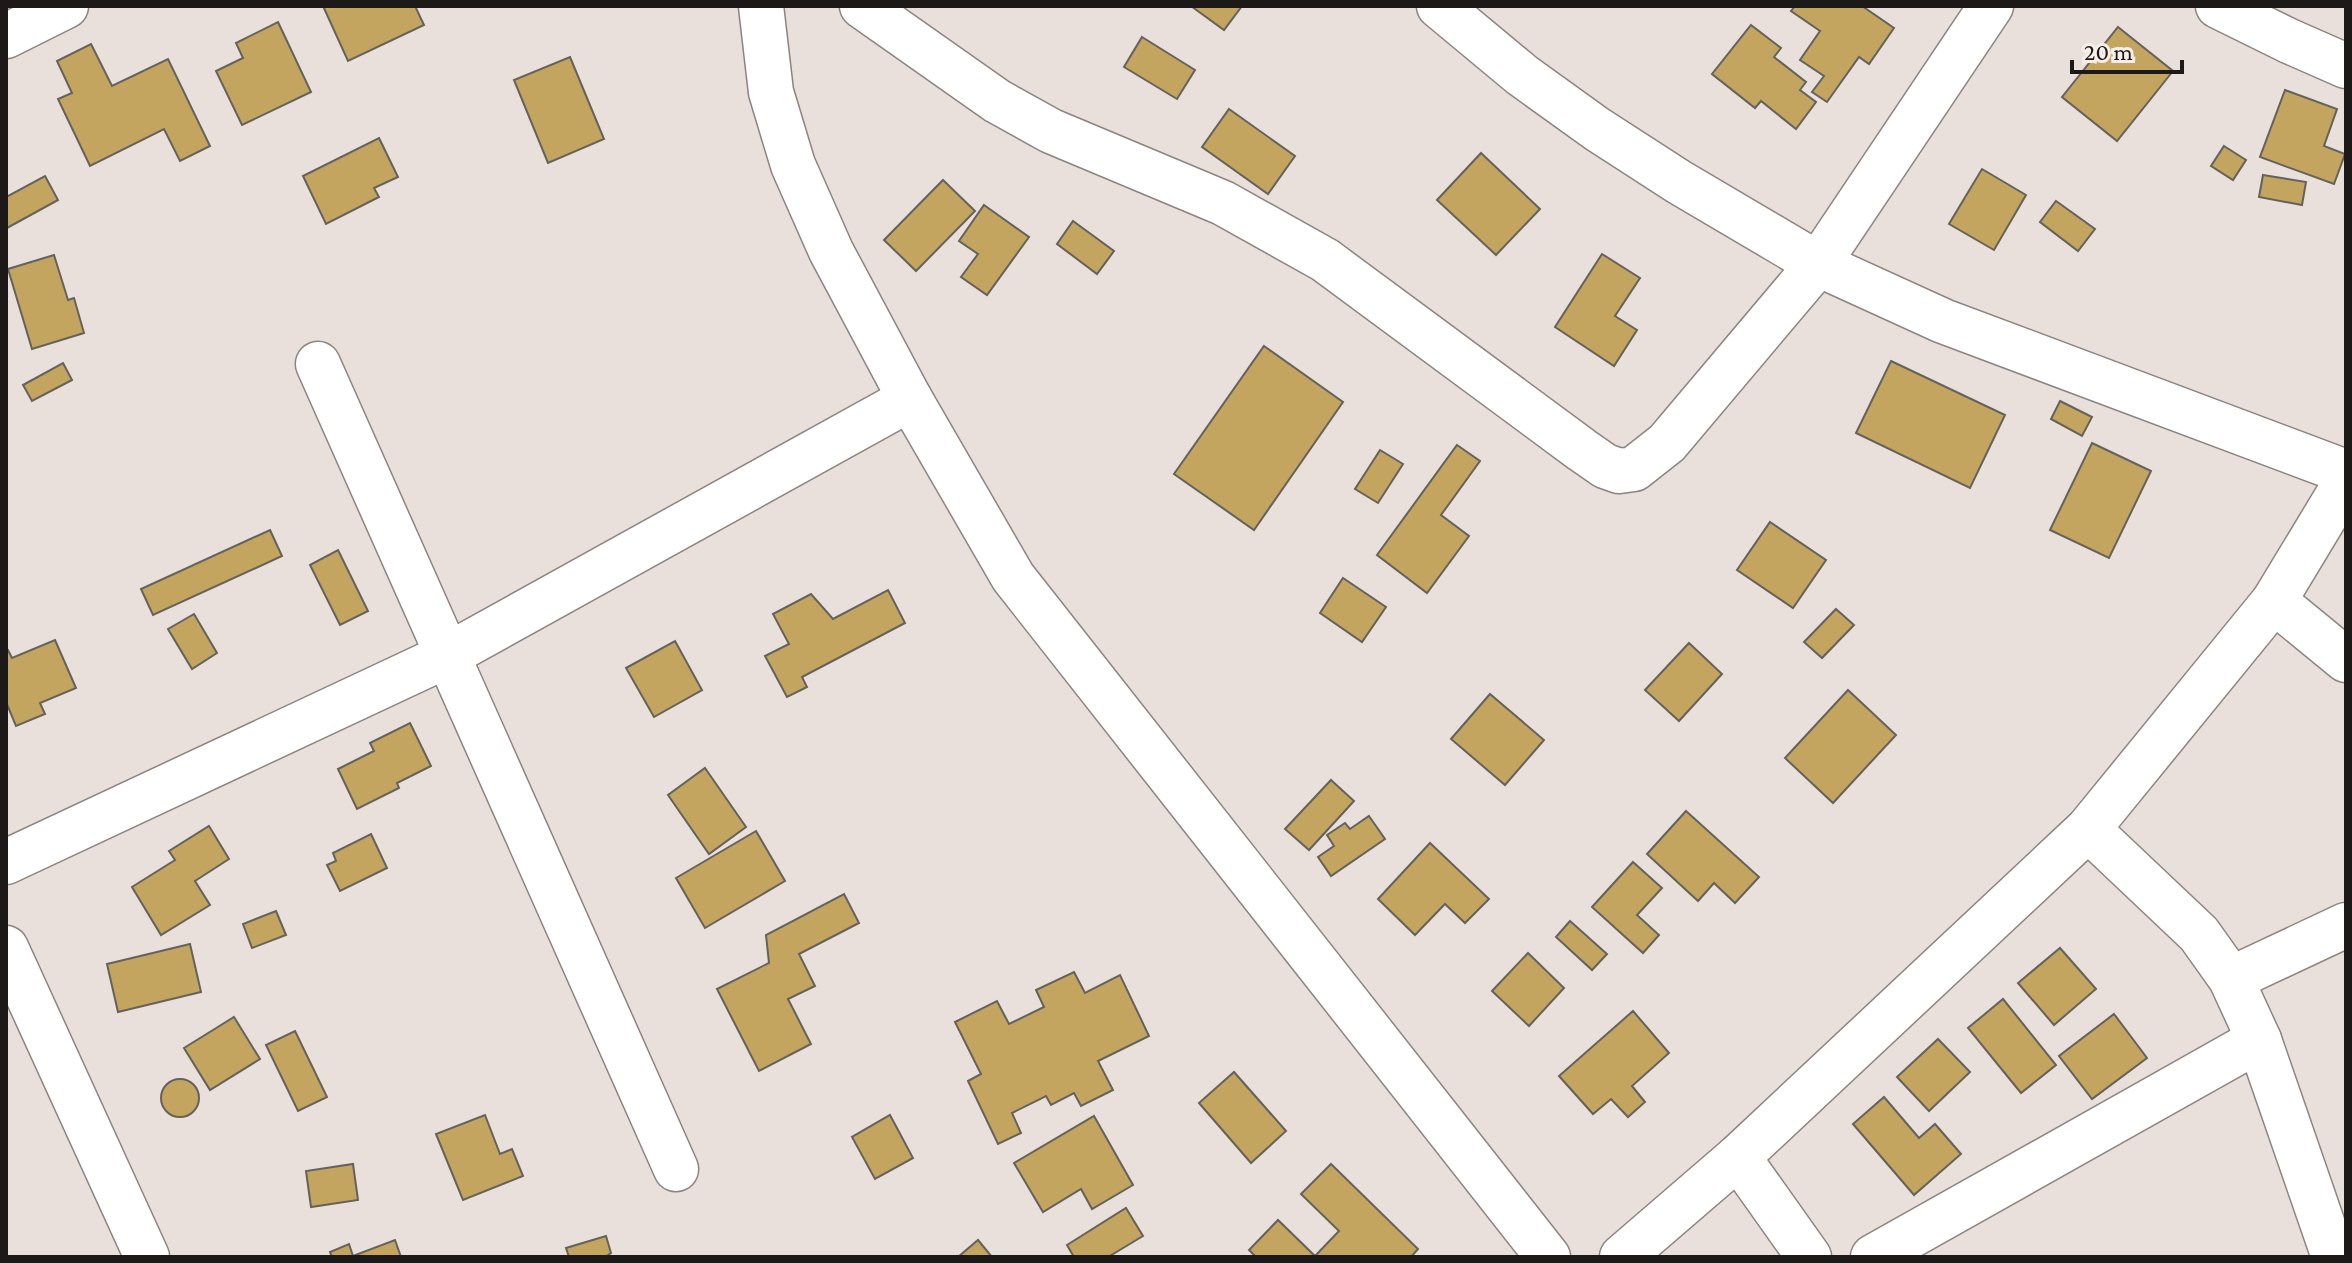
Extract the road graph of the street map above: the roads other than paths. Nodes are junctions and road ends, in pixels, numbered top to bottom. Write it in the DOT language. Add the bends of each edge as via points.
graph roads {
  1 [pos="66,6"];
  2 [pos="761,6"];
  3 [pos="862,6"];
  4 [pos="1439,6"];
  5 [pos="1991,6"];
  6 [pos="2218,6"];
  7 [pos="6,36"];
  8 [pos="2346,66"];
  9 [pos="1818,264"];
  10 [pos="318,364"];
  11 [pos="910,399"];
  12 [pos="2346,472"];
  13 [pos="2346,482"];
  14 [pos="2274,601"];
  15 [pos="446,656"];
  16 [pos="2346,660"];
  17 [pos="2088,829"];
  18 [pos="6,862"];
  19 [pos="2346,925"];
  20 [pos="6,948"];
  21 [pos="2231,979"];
  22 [pos="2259,1040"];
  23 [pos="1738,1157"];
  24 [pos="676,1169"];
  25 [pos="147,1257"];
  26 [pos="1548,1257"];
  27 [pos="1622,1257"];
  28 [pos="1809,1257"];
  29 [pos="1873,1257"];
  30 [pos="2334,1257"];
  1 -- 7 [label="street"];
  2 -- 11 [label="street" via="771,92 793,165 831,251"];
  3 -- 9 [label="street" via="997,101 1051,131 1223,203 1325,260 1582,450 1619,471 1634,469 1667,443"];
  4 -- 9 [label="street" via="1597,129"];
  5 -- 9 [label="street"];
  6 -- 8 [label="street"];
  9 -- 12 [label="street" via="1943,321"];
  10 -- 15 [label="street"];
  11 -- 15 [label="street"];
  11 -- 26 [label="street" via="1013,577"];
  13 -- 14 [label="street"];
  14 -- 16 [label="street"];
  14 -- 17 [label="street"];
  15 -- 18 [label="street"];
  15 -- 24 [label="street"];
  17 -- 21 [label="street" via="2199,934"];
  17 -- 23 [label="street"];
  19 -- 21 [label="street"];
  20 -- 25 [label="street"];
  21 -- 22 [label="street"];
  22 -- 29 [label="street"];
  22 -- 30 [label="street"];
  23 -- 27 [label="street"];
  23 -- 28 [label="street"];
}
